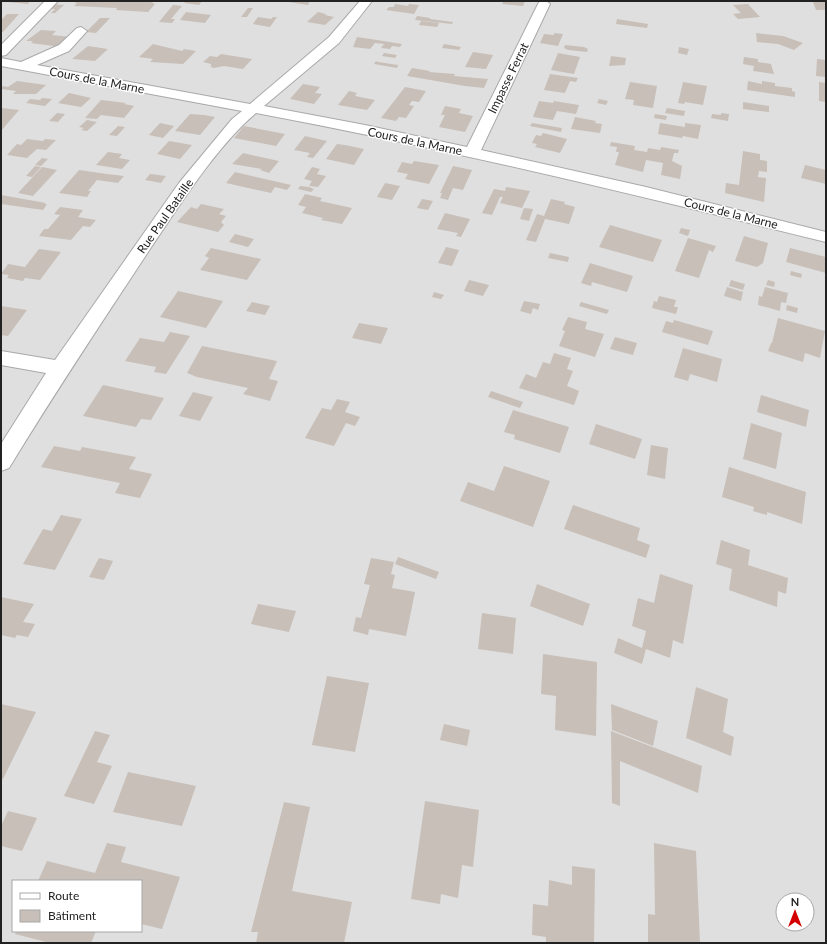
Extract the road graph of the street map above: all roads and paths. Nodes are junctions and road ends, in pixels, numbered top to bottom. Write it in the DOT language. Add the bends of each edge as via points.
graph roads {
  1 [pos="52,1"];
  2 [pos="366,1"];
  3 [pos="544,4"];
  4 [pos="81,31"];
  5 [pos="1,52"];
  6 [pos="1,62"];
  7 [pos="23,66"];
  8 [pos="250,109"];
  9 [pos="472,153"];
  10 [pos="826,237"];
  11 [pos="1,358"];
  12 [pos="60,368"];
  13 [pos="1,462"];
  1 -- 5 [label="street"];
  2 -- 8 [label="street, Rue Paul Bataille" via="334,40"];
  3 -- 9 [label="street, Impasse Ferrat"];
  4 -- 7 [label="street" via="64,48"];
  6 -- 7 [label="street, Cours de la Marne"];
  7 -- 8 [label="street, Cours de la Marne"];
  8 -- 9 [label="street, Cours de la Marne" via="365,129"];
  8 -- 12 [label="street, Rue Paul Bataille" via="185,186"];
  9 -- 10 [label="street, Cours de la Marne" via="646,192"];
  11 -- 12 [label="street"];
  12 -- 13 [label="street, Rue Paul Bataille"];
}
